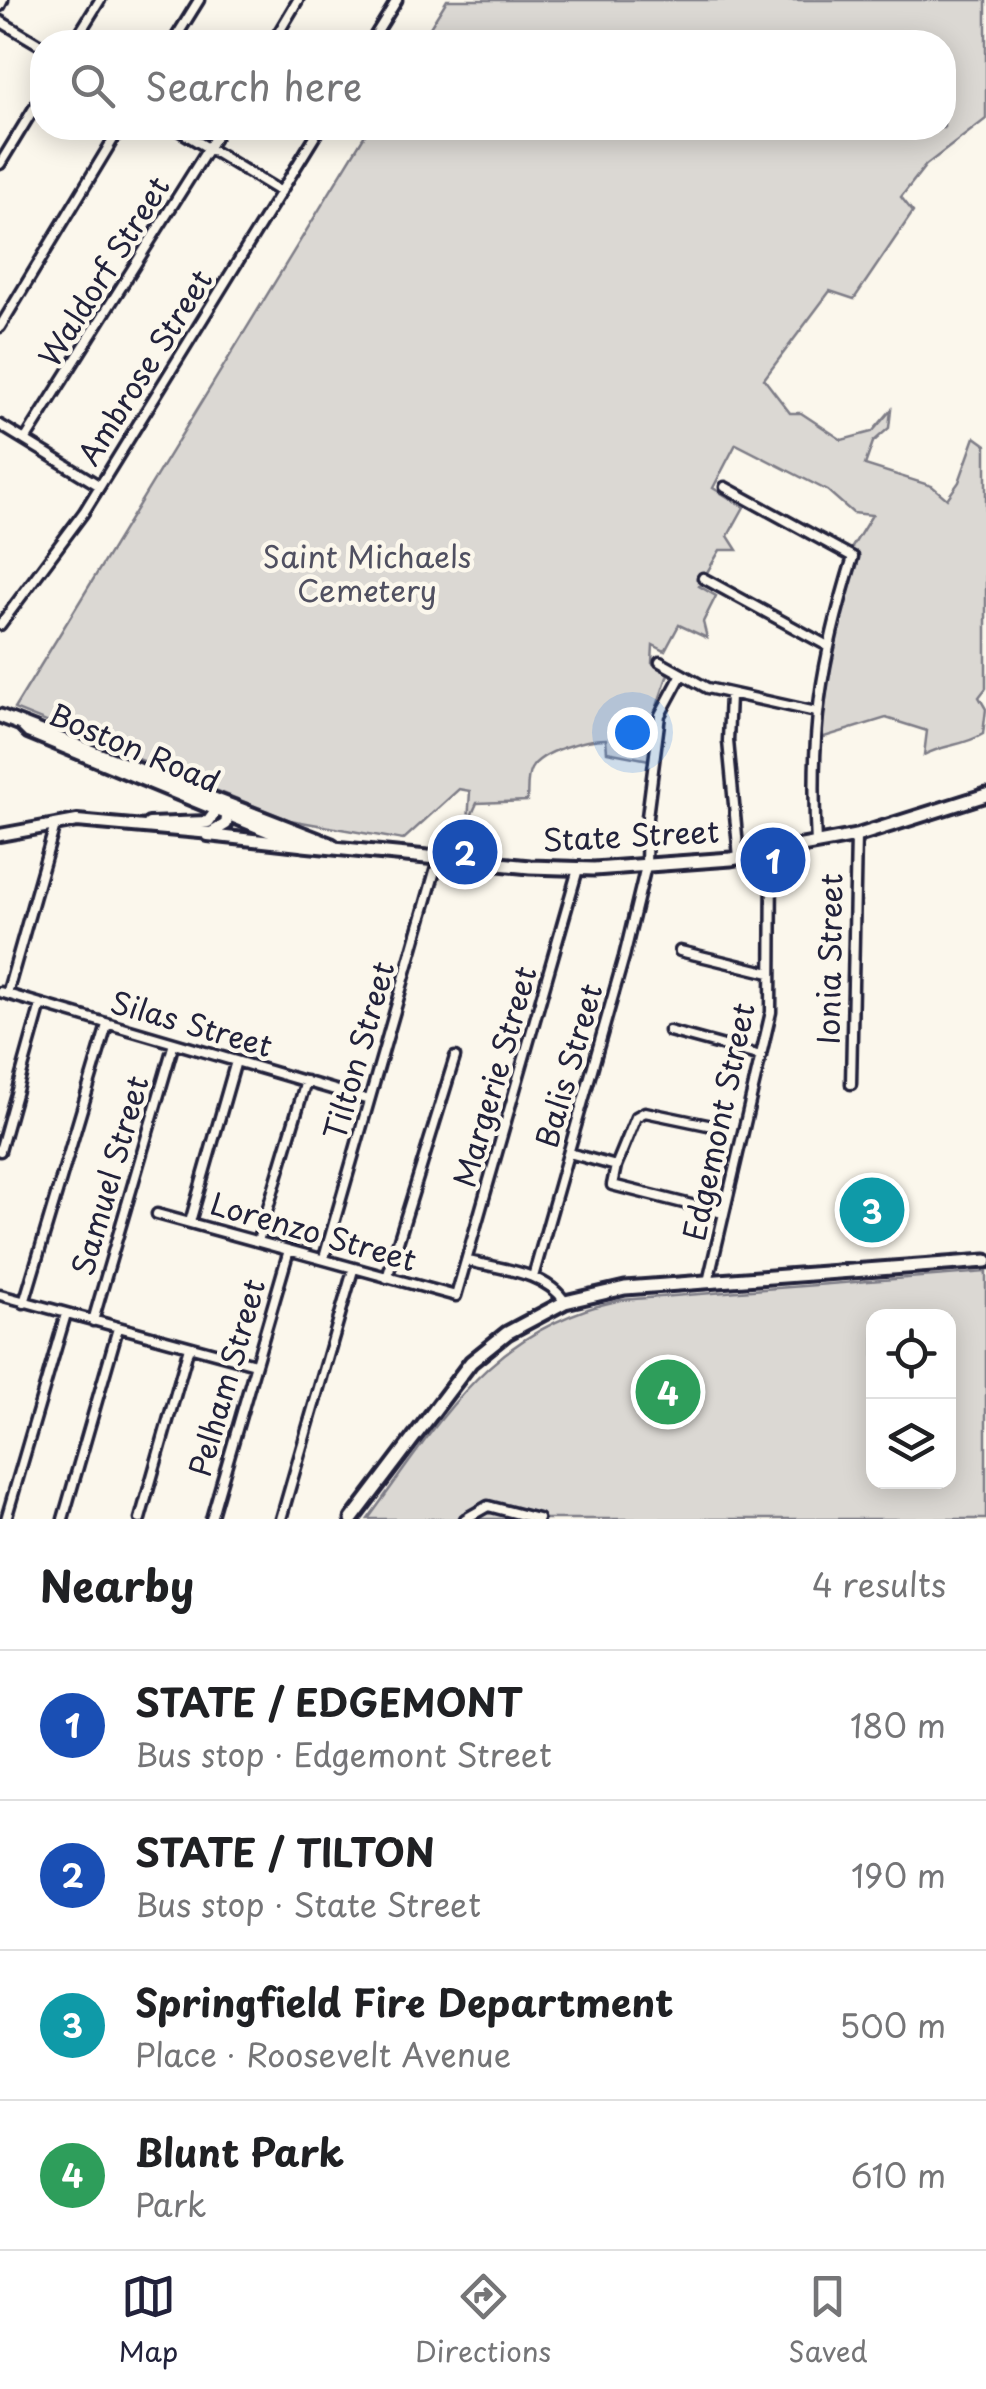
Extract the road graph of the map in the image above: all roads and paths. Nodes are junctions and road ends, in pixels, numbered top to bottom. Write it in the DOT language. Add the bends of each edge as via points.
graph roads {
  1 [pos="100,0"];
  2 [pos="199,0"];
  3 [pos="298,0"];
  4 [pos="397,0"];
  5 [pos="0,21"];
  6 [pos="81,30"];
  7 [pos="180,30"];
  8 [pos="280,30"];
  9 [pos="378,30"];
  10 [pos="30,39"];
  11 [pos="30,115"];
  12 [pos="113,140"];
  13 [pos="194,140"];
  14 [pos="214,140"];
  15 [pos="313,140"];
  16 [pos="208,149"];
  17 [pos="0,164"];
  18 [pos="281,192"];
  19 [pos="0,327"];
  20 [pos="0,425"];
  21 [pos="25,440"];
  22 [pos="100,486"];
  23 [pos="725,487"];
  24 [pos="703,578"];
  25 [pos="0,625"];
  26 [pos="826,645"];
  27 [pos="660,662"];
  28 [pos="682,674"];
  29 [pos="730,696"];
  30 [pos="816,712"];
  31 [pos="0,716"];
  32 [pos="986,796"];
  33 [pos="224,809"];
  34 [pos="55,825"];
  35 [pos="147,826"];
  36 [pos="1,833"];
  37 [pos="202,834"];
  38 [pos="856,836"];
  39 [pos="816,844"];
  40 [pos="303,845"];
  41 [pos="332,846"];
  42 [pos="772,851"];
  43 [pos="438,857"];
  44 [pos="739,857"];
  45 [pos="646,866"];
  46 [pos="578,869"];
  47 [pos="680,952"];
  48 [pos="770,973"];
  49 [pos="3,993"];
  50 [pos="41,1004"];
  51 [pos="107,1024"];
  52 [pos="669,1031"];
  53 [pos="174,1043"];
  54 [pos="762,1056"];
  55 [pos="455,1057"];
  56 [pos="236,1061"];
  57 [pos="306,1081"];
  58 [pos="851,1084"];
  59 [pos="369,1100"];
  60 [pos="722,1128"];
  61 [pos="0,1151"];
  62 [pos="569,1153"];
  63 [pos="616,1166"];
  64 [pos="723,1213"];
  65 [pos="157,1214"];
  66 [pos="190,1222"];
  67 [pos="258,1241"];
  68 [pos="289,1250"];
  69 [pos="324,1258"];
  70 [pos="986,1260"];
  71 [pos="468,1262"];
  72 [pos="354,1270"];
  73 [pos="387,1278"];
  74 [pos="533,1278"];
  75 [pos="708,1282"];
  76 [pos="0,1296"];
  77 [pos="456,1296"];
  78 [pos="24,1302"];
  79 [pos="565,1302"];
  80 [pos="66,1314"];
  81 [pos="92,1321"];
  82 [pos="118,1328"];
  83 [pos="189,1347"];
  84 [pos="255,1364"];
  85 [pos="6,1519"];
  86 [pos="63,1519"];
  87 [pos="140,1519"];
  88 [pos="211,1519"];
  89 [pos="281,1519"];
  90 [pos="352,1519"];
  91 [pos="465,1519"];
  92 [pos="538,1519"];
  1 -- 6 [label="street"];
  2 -- 7 [label="street"];
  3 -- 8 [label="street"];
  4 -- 9 [label="street"];
  5 -- 10 [label="street"];
  11 -- 17 [label="street"];
  12 -- 19 [label="street"];
  13 -- 16 [label="street"];
  14 -- 16 [label="street, Waldorf Street"];
  15 -- 18 [label="street, Ambrose Street"];
  16 -- 18 [label="street"];
  16 -- 21 [label="street, Waldorf Street"];
  18 -- 22 [label="street, Ambrose Street"];
  20 -- 21 [label="street"];
  21 -- 22 [label="street"];
  22 -- 25 [label="street, Ambrose Street"];
  23 -- 26 [label="street" via="853,557"];
  24 -- 26 [label="street"];
  26 -- 30 [label="street"];
  27 -- 28 [label="street"];
  28 -- 29 [label="street"];
  28 -- 45 [label="street, Balis Street" via="660,715"];
  29 -- 30 [label="street"];
  29 -- 44 [label="street"];
  30 -- 39 [label="street"];
  31 -- 33 [label="main road, Boston Road"];
  32 -- 38 [label="main road, State Street"];
  33 -- 35 [label="main road" via="208,822"];
  33 -- 37 [label="main road" via="222,828"];
  33 -- 40 [label="main road, State Street"];
  33 -- 41 [label="main road, State Street"];
  34 -- 35 [label="main road" via="88,820"];
  34 -- 36 [label="main road"];
  34 -- 49 [label="street"];
  35 -- 37 [label="main road"];
  37 -- 40 [label="main road"];
  38 -- 39 [label="main road, State Street"];
  38 -- 58 [label="street, Ionia Street"];
  39 -- 42 [label="main road, State Street"];
  40 -- 41 [label="main road, State Street"];
  41 -- 43 [label="main road, State Street"];
  42 -- 44 [label="main road, State Street"];
  42 -- 48 [label="street, Edgemont Street"];
  43 -- 46 [label="main road, State Street"];
  43 -- 59 [label="street, Tilton Street"];
  44 -- 45 [label="main road, State Street"];
  45 -- 46 [label="main road, State Street"];
  45 -- 62 [label="street, Balis Street"];
  46 -- 71 [label="street, Margerie Street"];
  47 -- 48 [label="street"];
  48 -- 54 [label="street, Edgemont Street"];
  49 -- 50 [label="street, Silas Street"];
  50 -- 51 [label="street, Silas Street"];
  50 -- 61 [label="street"];
  51 -- 53 [label="street, Silas Street"];
  51 -- 78 [label="street"];
  52 -- 54 [label="street"];
  53 -- 56 [label="street, Silas Street"];
  53 -- 81 [label="street, Samuel Street"];
  54 -- 64 [label="street, Edgemont Street"];
  55 -- 73 [label="street"];
  56 -- 57 [label="street, Silas Street"];
  56 -- 66 [label="street"];
  57 -- 59 [label="street, Silas Street"];
  57 -- 67 [label="street"];
  59 -- 69 [label="street, Tilton Street"];
  60 -- 63 [label="street" via="654,1111 636,1117"];
  62 -- 63 [label="street"];
  62 -- 74 [label="street, Balis Street"];
  63 -- 64 [label="street" via="612,1184"];
  64 -- 75 [label="street, Edgemont Street"];
  65 -- 66 [label="street, Lorenzo Street"];
  66 -- 67 [label="street, Lorenzo Street"];
  67 -- 68 [label="street, Lorenzo Street"];
  68 -- 69 [label="street, Lorenzo Street"];
  68 -- 84 [label="street, Pelham Street"];
  69 -- 72 [label="street, Lorenzo Street"];
  70 -- 75 [label="main road"];
  71 -- 74 [label="street"];
  71 -- 77 [label="street, Margerie Street"];
  72 -- 73 [label="street, Lorenzo Street"];
  72 -- 89 [label="street"];
  73 -- 77 [label="street, Lorenzo Street"];
  74 -- 79 [label="street" via="556,1288"];
  75 -- 79 [label="main road" via="625,1288"];
  76 -- 78 [label="street"];
  78 -- 80 [label="street"];
  79 -- 90 [label="main road" via="507,1333 471,1362"];
  80 -- 81 [label="street"];
  80 -- 85 [label="street"];
  81 -- 82 [label="street"];
  82 -- 83 [label="street"];
  82 -- 86 [label="street"];
  83 -- 84 [label="street"];
  83 -- 87 [label="street"];
  84 -- 88 [label="street, Pelham Street"];
  91 -- 92 [label="street" via="488,1506"];
}
